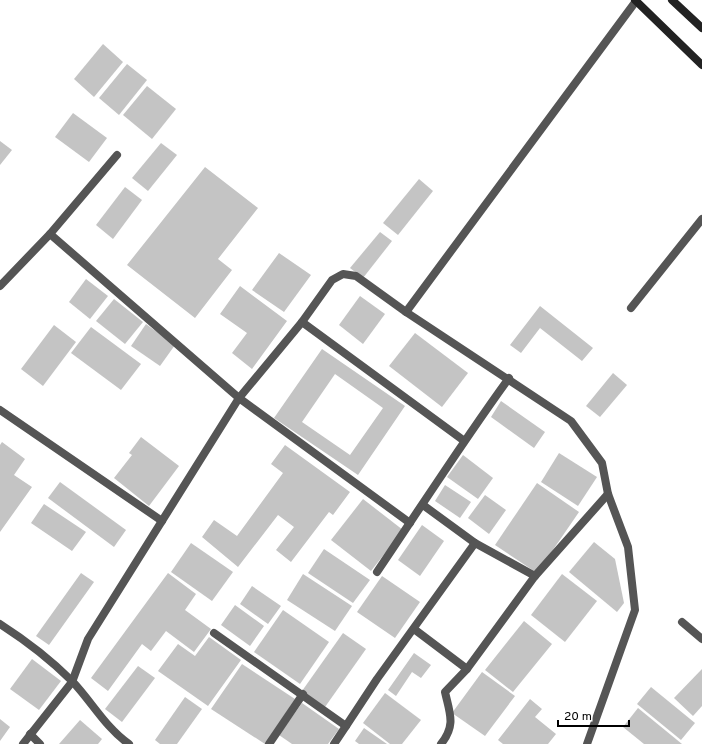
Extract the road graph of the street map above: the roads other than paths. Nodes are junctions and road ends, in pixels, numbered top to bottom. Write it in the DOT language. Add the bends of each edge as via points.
graph roads {
  1 [pos="672,0"];
  2 [pos="636,1"];
  3 [pos="702,28"];
  4 [pos="702,65"];
  5 [pos="117,155"];
  6 [pos="702,219"];
  7 [pos="50,234"];
  8 [pos="0,286"];
  9 [pos="631,308"];
  10 [pos="406,312"];
  11 [pos="302,322"];
  12 [pos="509,378"];
  13 [pos="239,398"];
  14 [pos="0,410"];
  15 [pos="463,440"];
  16 [pos="608,494"];
  17 [pos="423,505"];
  18 [pos="162,521"];
  19 [pos="410,523"];
  20 [pos="475,543"];
  21 [pos="377,572"];
  22 [pos="535,576"];
  23 [pos="682,622"];
  24 [pos="0,624"];
  25 [pos="414,629"];
  26 [pos="214,633"];
  27 [pos="702,639"];
  28 [pos="467,669"];
  29 [pos="72,682"];
  30 [pos="302,694"];
  31 [pos="346,726"];
  32 [pos="30,734"];
  33 [pos="23,744"];
  34 [pos="40,744"];
  35 [pos="129,744"];
  36 [pos="268,744"];
  37 [pos="334,744"];
  38 [pos="441,744"];
  39 [pos="587,744"];
  1 -- 3 [label="main road"];
  2 -- 4 [label="main road"];
  2 -- 10 [label="street"];
  5 -- 7 [label="street"];
  6 -- 9 [label="street"];
  7 -- 8 [label="street"];
  7 -- 13 [label="street"];
  10 -- 11 [label="street" via="356,276 343,274 332,280"];
  10 -- 12 [label="street"];
  11 -- 13 [label="street"];
  11 -- 15 [label="street"];
  12 -- 15 [label="street"];
  12 -- 16 [label="street" via="571,421 602,463"];
  13 -- 18 [label="street"];
  13 -- 19 [label="street"];
  14 -- 18 [label="street"];
  15 -- 17 [label="street"];
  16 -- 22 [label="street"];
  16 -- 39 [label="street" via="628,548 635,610"];
  17 -- 19 [label="street"];
  17 -- 20 [label="street"];
  18 -- 29 [label="street" via="88,639"];
  19 -- 21 [label="street"];
  20 -- 22 [label="street"];
  20 -- 25 [label="street"];
  22 -- 28 [label="street"];
  23 -- 27 [label="street"];
  24 -- 29 [label="street" via="32,646"];
  25 -- 28 [label="street"];
  25 -- 31 [label="street"];
  26 -- 30 [label="street"];
  28 -- 38 [label="street" via="445,692 452,723 448,735"];
  29 -- 32 [label="street"];
  29 -- 35 [label="street" via="109,726"];
  30 -- 31 [label="street"];
  30 -- 36 [label="street"];
  31 -- 37 [label="street"];
  32 -- 33 [label="street"];
  32 -- 34 [label="street"];
}
